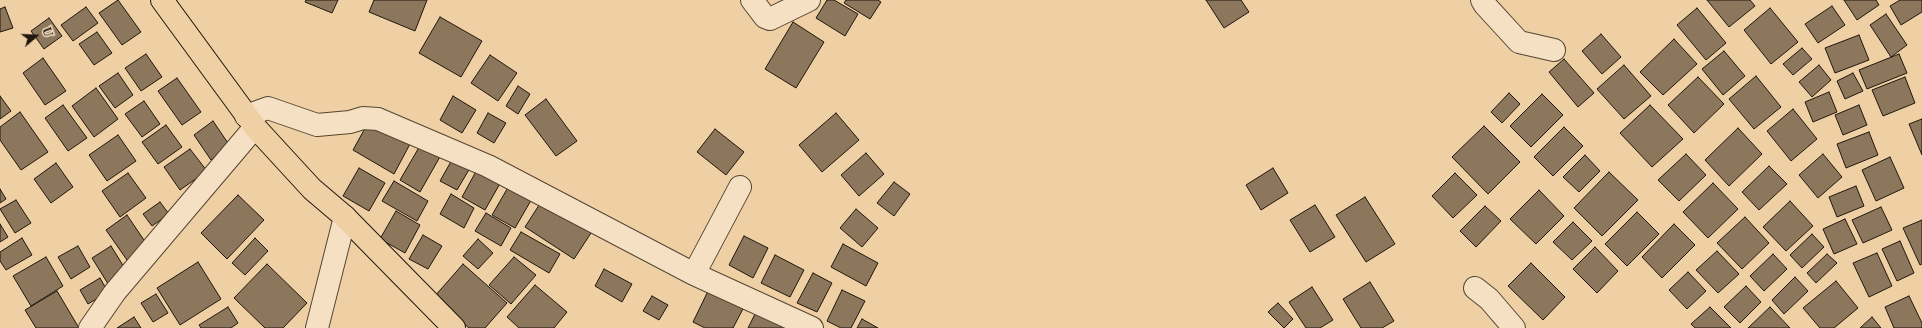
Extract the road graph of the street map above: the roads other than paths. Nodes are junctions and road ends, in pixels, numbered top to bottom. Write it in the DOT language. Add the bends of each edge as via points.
graph roads {
  1 [pos="162,0"];
  2 [pos="752,0"];
  3 [pos="809,0"];
  4 [pos="1482,0"];
  5 [pos="1554,50"];
  6 [pos="250,122"];
  7 [pos="740,187"];
  8 [pos="345,217"];
  9 [pos="694,274"];
  10 [pos="1475,288"];
  11 [pos="90,328"];
  12 [pos="317,328"];
  13 [pos="454,328"];
  14 [pos="812,328"];
  15 [pos="1514,328"];
  1 -- 6 [label="highway"];
  2 -- 3 [label="street" via="765,18 770,19"];
  4 -- 5 [label="street" via="1519,42"];
  6 -- 8 [label="highway" via="312,189"];
  6 -- 9 [label="street" via="268,108 317,125 350,122 362,118 378,120 488,166"];
  6 -- 11 [label="street" via="115,292"];
  7 -- 9 [label="street"];
  8 -- 12 [label="street"];
  8 -- 13 [label="highway"];
  9 -- 14 [label="street"];
  10 -- 15 [label="street" via="1489,299"];
}
